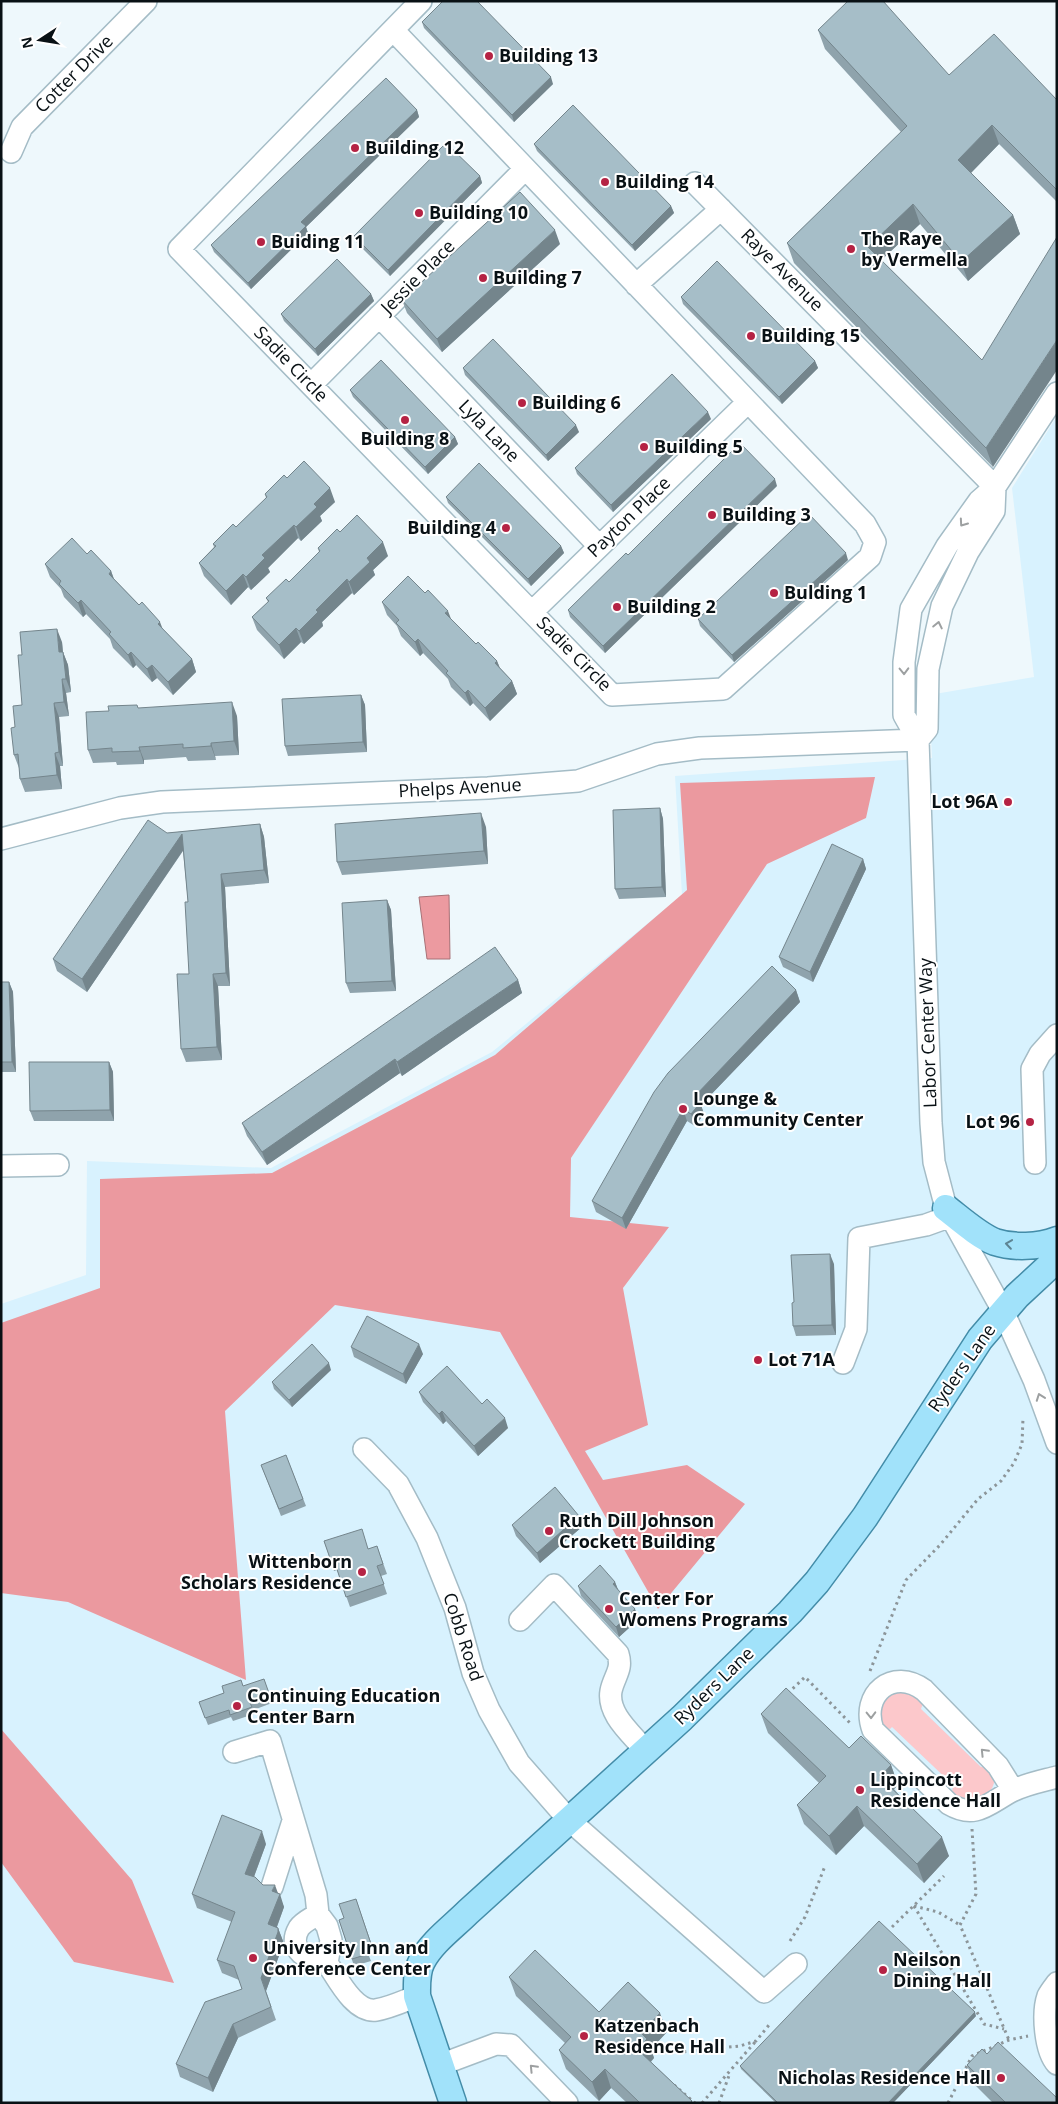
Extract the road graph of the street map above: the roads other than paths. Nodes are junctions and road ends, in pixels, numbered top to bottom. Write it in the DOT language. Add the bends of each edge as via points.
graph roads {
  1 [pos="146,1"];
  2 [pos="421,1"];
  3 [pos="394,31"];
  4 [pos="11,152"];
  5 [pos="525,169"];
  6 [pos="695,183"];
  7 [pos="721,209"];
  8 [pos="636,285"];
  9 [pos="379,316"];
  10 [pos="312,384"];
  11 [pos="1057,392"];
  12 [pos="748,402"];
  13 [pos="995,487"];
  14 [pos="599,546"];
  15 [pos="532,612"];
  16 [pos="918,740"];
  17 [pos="1,839"];
  18 [pos="1057,1034"];
  19 [pos="1035,1163"];
  20 [pos="58,1165"];
  21 [pos="1,1166"];
  22 [pos="949,1212"];
  23 [pos="1057,1240"];
  24 [pos="1057,1259"];
  25 [pos="1003,1311"];
  26 [pos="843,1363"];
  27 [pos="1057,1443"];
  28 [pos="364,1449"];
  29 [pos="520,1620"];
  30 [pos="645,1750"];
  31 [pos="234,1752"];
  32 [pos="1057,1777"];
  33 [pos="1013,1790"];
  34 [pos="569,1820"];
  35 [pos="293,1821"];
  36 [pos="272,1887"];
  37 [pos="318,1914"];
  38 [pos="327,1963"];
  39 [pos="796,1964"];
  40 [pos="1057,1983"];
  41 [pos="417,1996"];
  42 [pos="1057,2064"];
  43 [pos="440,2065"];
  44 [pos="453,2103"];
  45 [pos="567,2103"];
  1 -- 4 [label="street, Cotter Drive" via="22,127"];
  2 -- 3 [label="street, Sadie Circle"];
  3 -- 5 [label="street, Sadie Circle"];
  3 -- 10 [label="street, Sadie Circle" via="178,249"];
  5 -- 8 [label="street, Sadie Circle"];
  5 -- 9 [label="street, Jessie Place"];
  6 -- 7 [label="street, Raye Avenue"];
  7 -- 8 [label="street"];
  7 -- 13 [label="street, Raye Avenue"];
  8 -- 12 [label="street, Sadie Circle"];
  9 -- 10 [label="street, Jessie Place"];
  9 -- 14 [label="street, Lyla Lane"];
  10 -- 15 [label="street, Sadie Circle"];
  11 -- 13 [label="street"];
  12 -- 14 [label="street, Payton Place"];
  12 -- 15 [label="street, Sadie Circle" via="865,524 875,542 870,558 724,689 612,695"];
  16 -- 13 [label="street, one-way" via="927,729 928,669 942,606 968,552 994,511"];
  13 -- 16 [label="street, one-way" via="979,500 947,546 912,609 904,662 904,715"];
  14 -- 15 [label="street, Payton Place"];
  16 -- 17 [label="street, Phelps Avenue" via="700,748 657,754 578,781 162,802 120,808"];
  16 -- 22 [label="street, Labor Center Way" via="930,1123 934,1162"];
  18 -- 19 [label="street" via="1032,1069"];
  20 -- 21 [label="street"];
  23 -- 22 [label="main road, one-way" via="1025,1246 994,1242"];
  22 -- 25 [label="street, Labor Center Way"];
  22 -- 26 [label="street" via="926,1225 859,1238 856,1329"];
  24 -- 25 [label="main road, Ryders Lane"];
  27 -- 25 [label="street, Labor Center Way, one-way" via="1034,1380"];
  25 -- 30 [label="main road, Ryders Lane" via="976,1345 864,1517 817,1582 719,1683"];
  28 -- 34 [label="street, Cobb Road" via="398,1484 428,1538 455,1608 473,1673 489,1710 519,1763"];
  29 -- 30 [label="street" via="554,1585 618,1654 621,1663 611,1690 611,1703 618,1718"];
  30 -- 34 [label="main road, Ryders Lane"];
  31 -- 35 [label="street" via="270,1741"];
  32 -- 33 [label="street"];
  33 -- 33 [label="street, one-way" via="998,1766 915,1684 906,1681 891,1683 873,1697 870,1714 874,1730 949,1804 959,1810 974,1811"];
  34 -- 39 [label="street, Cobb Road" via="764,1992"];
  34 -- 41 [label="main road, Ryders Lane" via="434,1946 421,1962 416,1979"];
  35 -- 36 [label="street"];
  35 -- 37 [label="street" via="316,1895"];
  37 -- 38 [label="street" via="327,1926 331,1940"];
  37 -- 38 [label="street" via="299,1928 297,1948 309,1960"];
  38 -- 41 [label="street" via="346,1993 366,2008 374,2010"];
  40 -- 42 [label="street" via="1048,1997 1045,2019 1046,2033"];
  41 -- 43 [label="main road, Ryders Lane"];
  43 -- 44 [label="main road, Ryders Lane"];
  45 -- 43 [label="street, one-way" via="511,2045 496,2044"];
}
